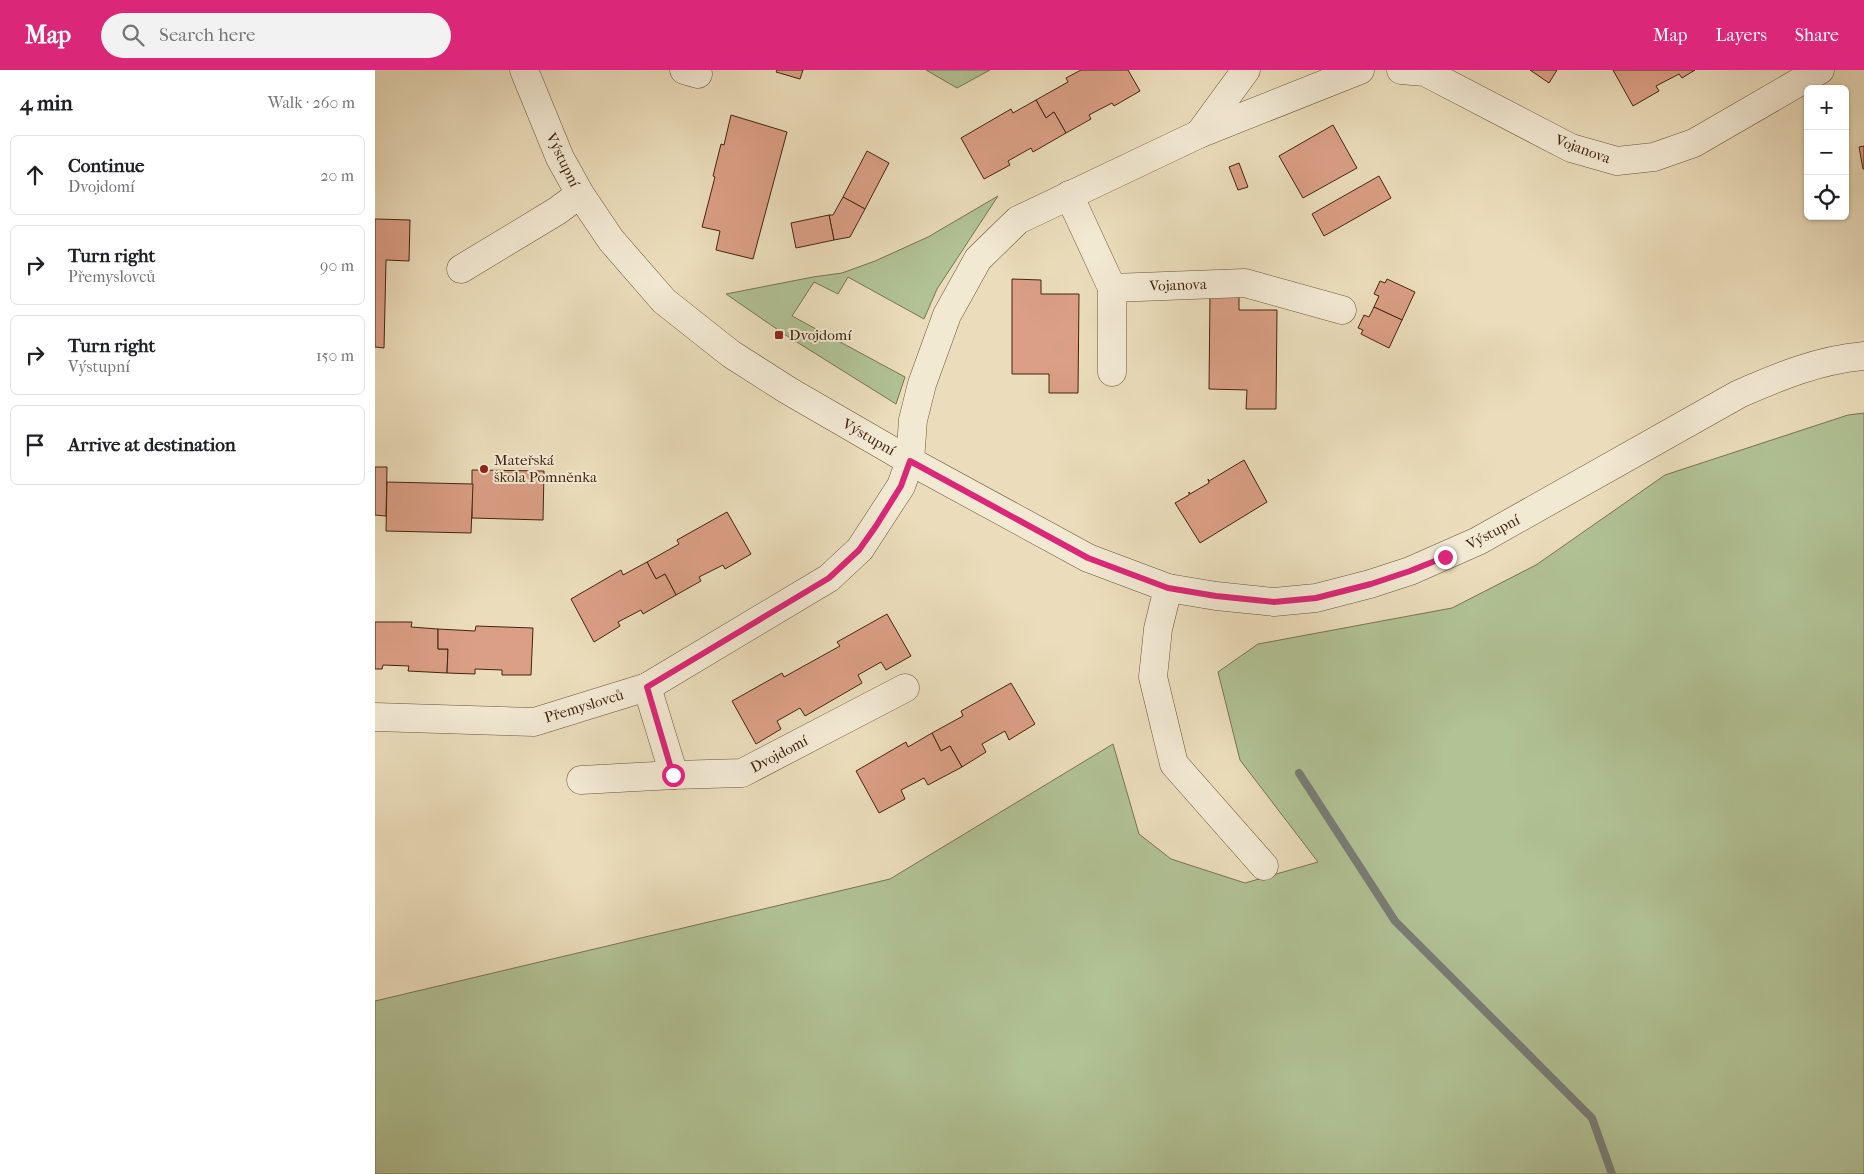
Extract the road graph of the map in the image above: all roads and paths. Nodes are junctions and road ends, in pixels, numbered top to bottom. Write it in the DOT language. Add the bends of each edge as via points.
graph roads {
  1 [pos="524,70"];
  2 [pos="1246,70"];
  3 [pos="1360,70"];
  4 [pos="1401,70"];
  5 [pos="1820,70"];
  6 [pos="1199,134"];
  7 [pos="580,194"];
  8 [pos="1069,195"];
  9 [pos="461,269"];
  10 [pos="1112,288"];
  11 [pos="1342,310"];
  12 [pos="1864,356"];
  13 [pos="1111,372"];
  14 [pos="910,461"];
  15 [pos="1168,588"];
  16 [pos="647,687"];
  17 [pos="905,688"];
  18 [pos="375,717"];
  19 [pos="673,775"];
  20 [pos="581,780"];
  21 [pos="1264,866"];
  1 -- 7 [label="street, Výstupní" via="560,158"];
  2 -- 6 [label="street"];
  3 -- 6 [label="street"];
  4 -- 5 [label="street, Vojanova" via="1425,72 1571,148 1617,161 1654,157 1693,143"];
  6 -- 8 [label="street"];
  7 -- 9 [label="street"];
  7 -- 14 [label="street, Výstupní" via="611,240 664,301 731,354"];
  8 -- 10 [label="street"];
  8 -- 14 [label="street" via="1018,220 978,259 947,315 922,384 913,420"];
  10 -- 11 [label="street, Vojanova" via="1245,283"];
  10 -- 13 [label="street"];
  12 -- 15 [label="street, Výstupní" via="1822,362 1781,375 1739,394 1478,541 1402,574 1316,598 1274,602"];
  14 -- 15 [label="street, Výstupní" via="1088,558"];
  14 -- 16 [label="street, Přemyslovců" via="901,486 871,534 829,578"];
  15 -- 21 [label="street" via="1158,629 1153,677 1174,764"];
  16 -- 18 [label="street, Přemyslovců" via="534,722"];
  16 -- 19 [label="street"];
  17 -- 19 [label="street, Dvojdomí" via="742,774"];
  19 -- 20 [label="street, Dvojdomí"];
}
